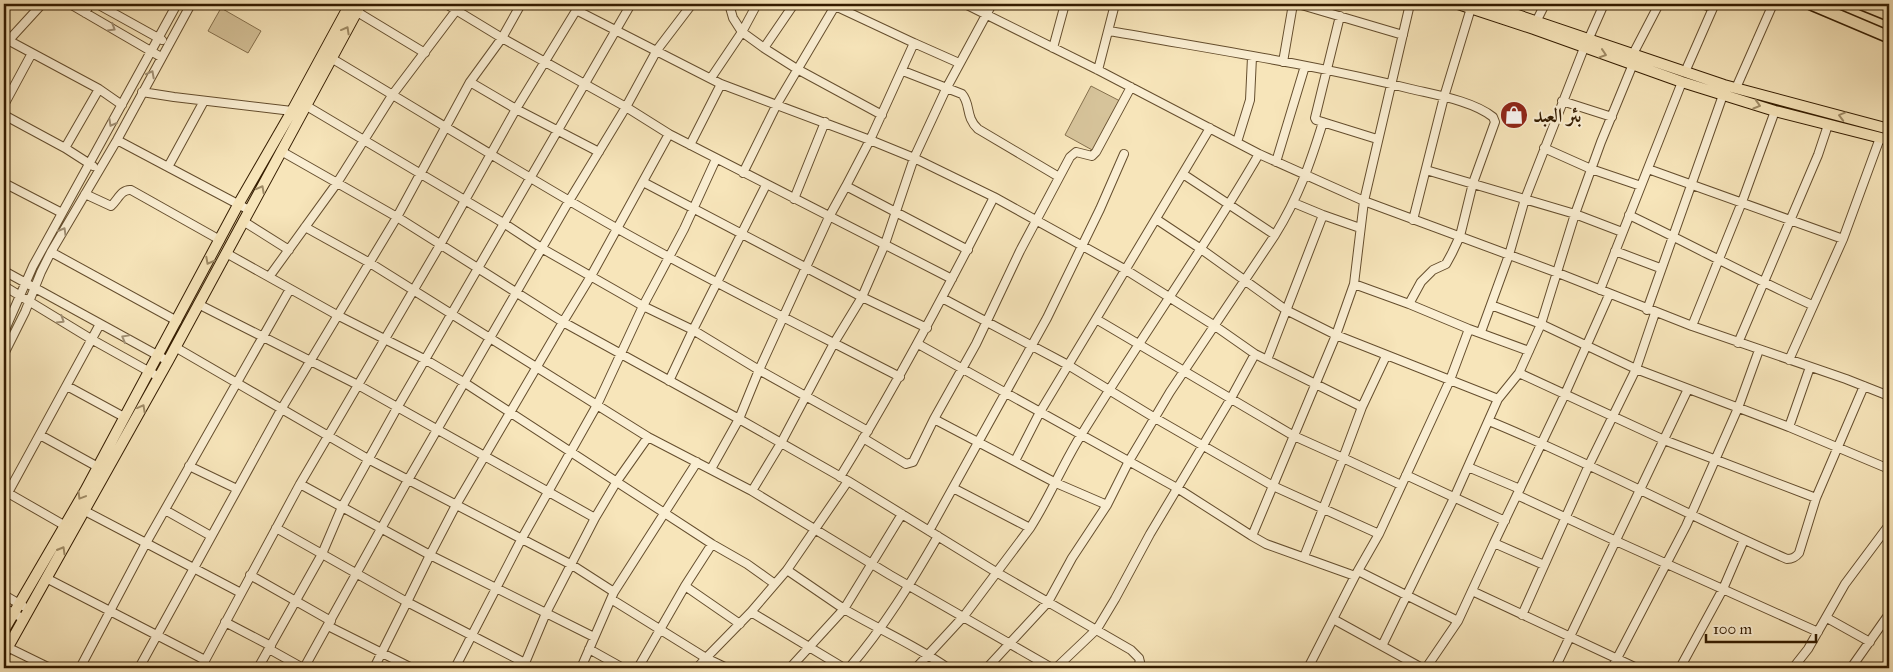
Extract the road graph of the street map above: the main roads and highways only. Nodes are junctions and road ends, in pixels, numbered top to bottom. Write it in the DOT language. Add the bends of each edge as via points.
graph roads {
  1 [pos="1458,4"];
  2 [pos="1485,4"];
  3 [pos="1811,4"];
  4 [pos="1864,5"];
  5 [pos="352,6"];
  6 [pos="1889,15"];
  7 [pos="1860,24"];
  8 [pos="1535,25"];
  9 [pos="1889,36"];
  10 [pos="1684,77"];
  11 [pos="1889,129"];
  12 [pos="1885,139"];
  13 [pos="69,528"];
  14 [pos="12,608"];
  15 [pos="4,630"];
  16 [pos="6,650"];
  1 -- 8 [label="main road"];
  2 -- 8 [label="main road"];
  3 -- 7 [label="highway"];
  4 -- 6 [label="highway"];
  4 -- 7 [label="highway"];
  5 -- 13 [label="main road, one-way" via="148,371"];
  13 -- 5 [label="main road, one-way" via="85,511 168,362 331,58"];
  7 -- 9 [label="highway"];
  8 -- 10 [label="main road"];
  11 -- 10 [label="main road, one-way"];
  10 -- 12 [label="main road, one-way" via="1723,95"];
  13 -- 14 [label="main road"];
  16 -- 13 [label="main road, one-way" via="46,578"];
  14 -- 15 [label="main road"];
}
